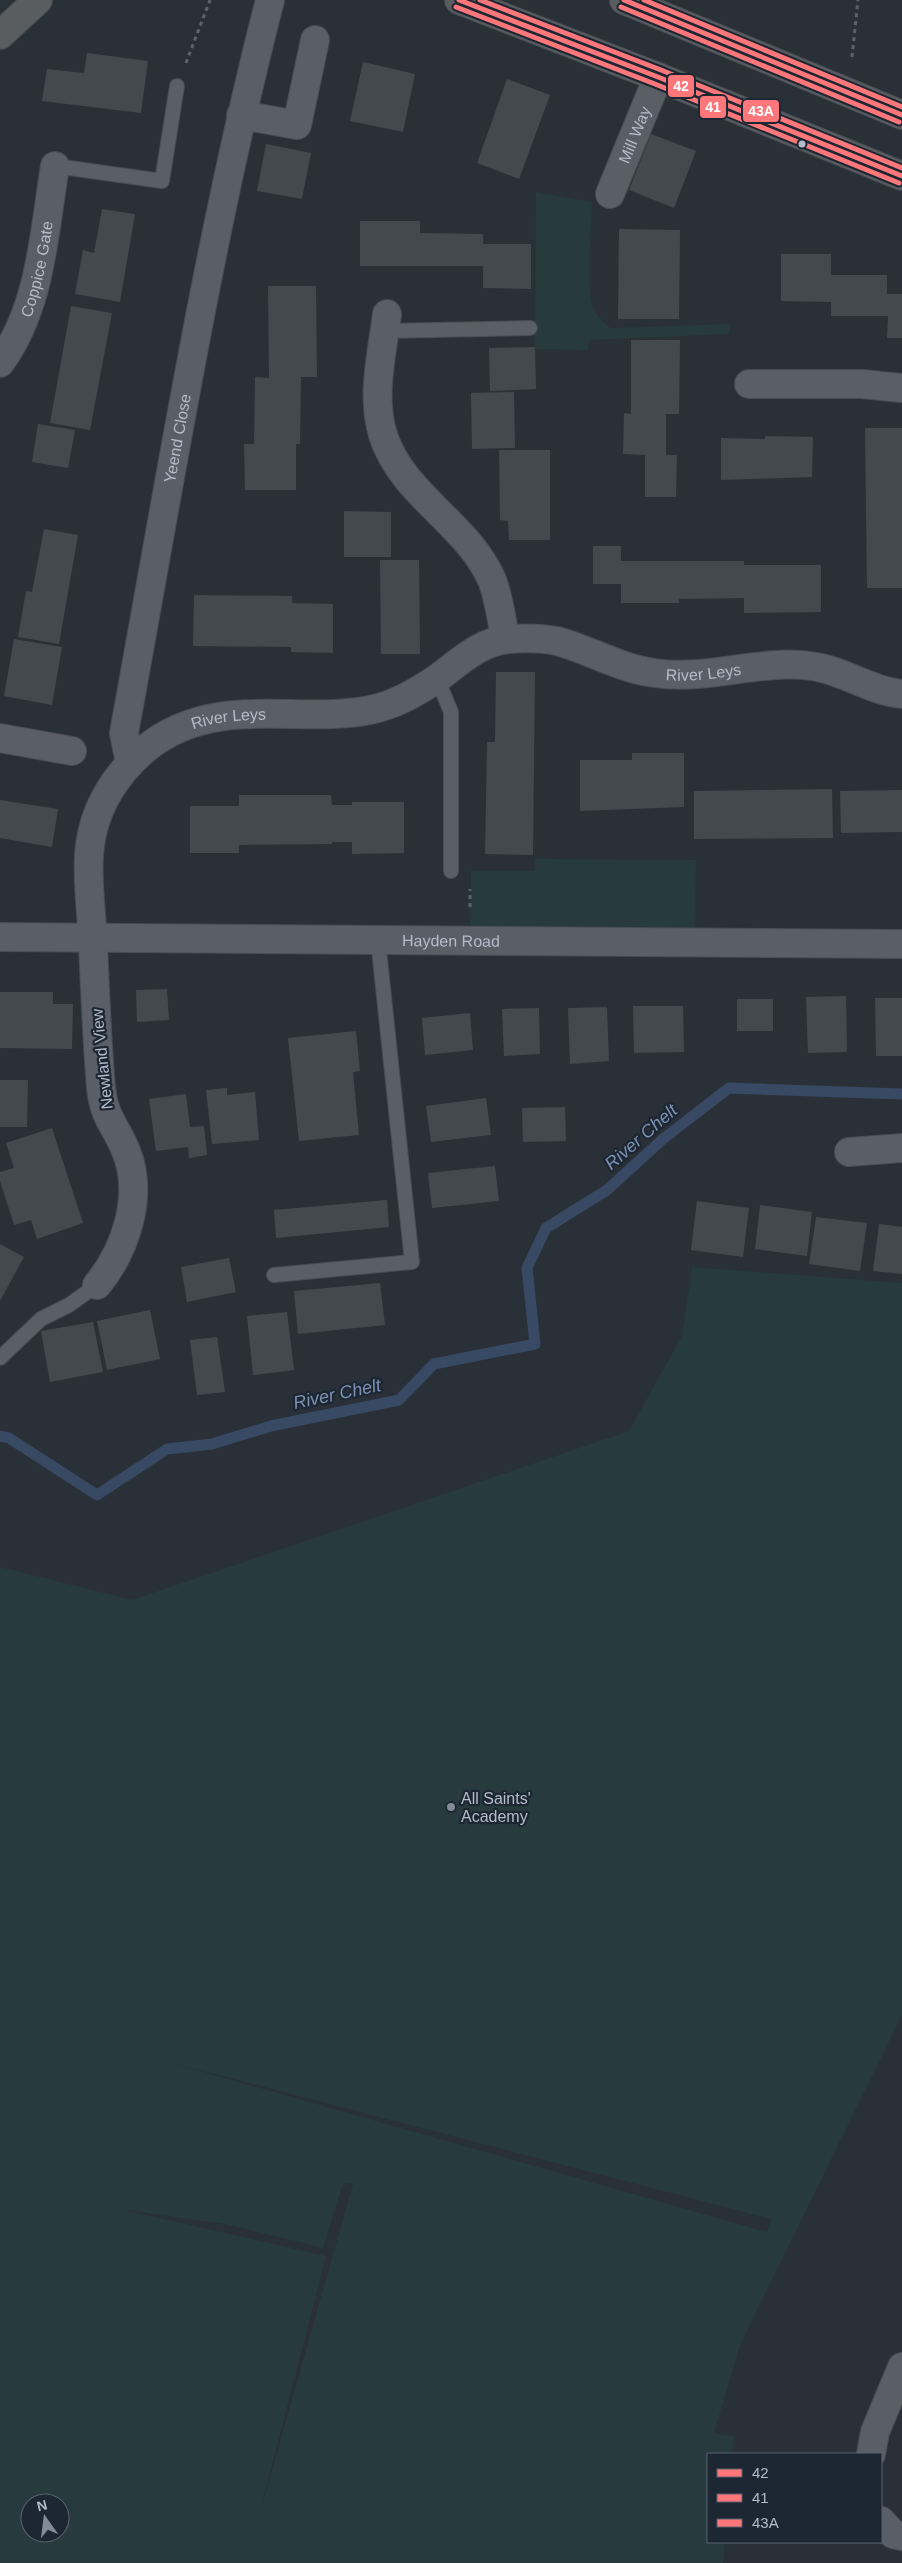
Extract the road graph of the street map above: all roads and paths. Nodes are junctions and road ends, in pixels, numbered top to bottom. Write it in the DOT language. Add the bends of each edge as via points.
graph roads {
  1 [pos="38,0"];
  2 [pos="210,0"];
  3 [pos="270,0"];
  4 [pos="624,0"];
  5 [pos="469,2"];
  6 [pos="0,35"];
  7 [pos="315,40"];
  8 [pos="658,77"];
  9 [pos="177,86"];
  10 [pos="241,115"];
  11 [pos="902,115"];
  12 [pos="55,166"];
  13 [pos="902,176"];
  14 [pos="610,194"];
  15 [pos="386,322"];
  16 [pos="530,328"];
  17 [pos="0,364"];
  18 [pos="749,384"];
  19 [pos="902,388"];
  20 [pos="505,639"];
  21 [pos="437,678"];
  22 [pos="902,694"];
  23 [pos="0,738"];
  24 [pos="72,751"];
  25 [pos="130,763"];
  26 [pos="451,871"];
  27 [pos="0,937"];
  28 [pos="93,938"];
  29 [pos="378,940"];
  30 [pos="470,940"];
  31 [pos="902,944"];
  32 [pos="902,1148"];
  33 [pos="849,1152"];
  34 [pos="274,1275"];
  35 [pos="97,1285"];
  36 [pos="0,1358"];
  37 [pos="902,2367"];
  38 [pos="871,2453"];
  39 [pos="882,2522"];
  40 [pos="902,2536"];
  1 -- 6 [label="highway"];
  2 -- 9 [label="path"];
  3 -- 10 [label="street, Yeend Close"];
  4 -- 11 [label="highway"];
  5 -- 8 [label="highway"];
  7 -- 10 [label="street" via="297,126"];
  8 -- 13 [label="highway"];
  8 -- 14 [label="street, Mill Way"];
  9 -- 12 [label="lane" via="162,181"];
  10 -- 25 [label="street, Yeend Close" via="124,733"];
  12 -- 17 [label="street, Coppice Gate" via="33,299 11,349"];
  15 -- 16 [label="lane"];
  15 -- 20 [label="street" via="378,376 379,412 389,450 406,479 475,552 492,580"];
  18 -- 19 [label="street" via="862,384"];
  20 -- 21 [label="street, River Leys" via="482,646"];
  20 -- 22 [label="street, River Leys" via="556,641 617,664 655,673 692,675 786,664 812,666"];
  21 -- 25 [label="street, River Leys" via="400,701 373,709 342,714 223,716 197,722 150,745"];
  21 -- 26 [label="lane" via="451,712"];
  23 -- 24 [label="street"];
  25 -- 28 [label="street, River Leys" via="101,805 89,852"];
  26 -- 30 [label="path" via="471,871"];
  27 -- 28 [label="street, Hayden Road"];
  28 -- 29 [label="street, Hayden Road"];
  28 -- 35 [label="street, Newland View" via="103,1105 127,1152 132,1180 127,1232 110,1269"];
  29 -- 30 [label="street, Hayden Road"];
  29 -- 34 [label="lane" via="412,1262"];
  30 -- 31 [label="street, Hayden Road"];
  32 -- 33 [label="street"];
  35 -- 36 [label="lane" via="69,1305 41,1319"];
  37 -- 38 [label="street" via="875,2432"];
  39 -- 40 [label="street" via="893,2534"];
}
